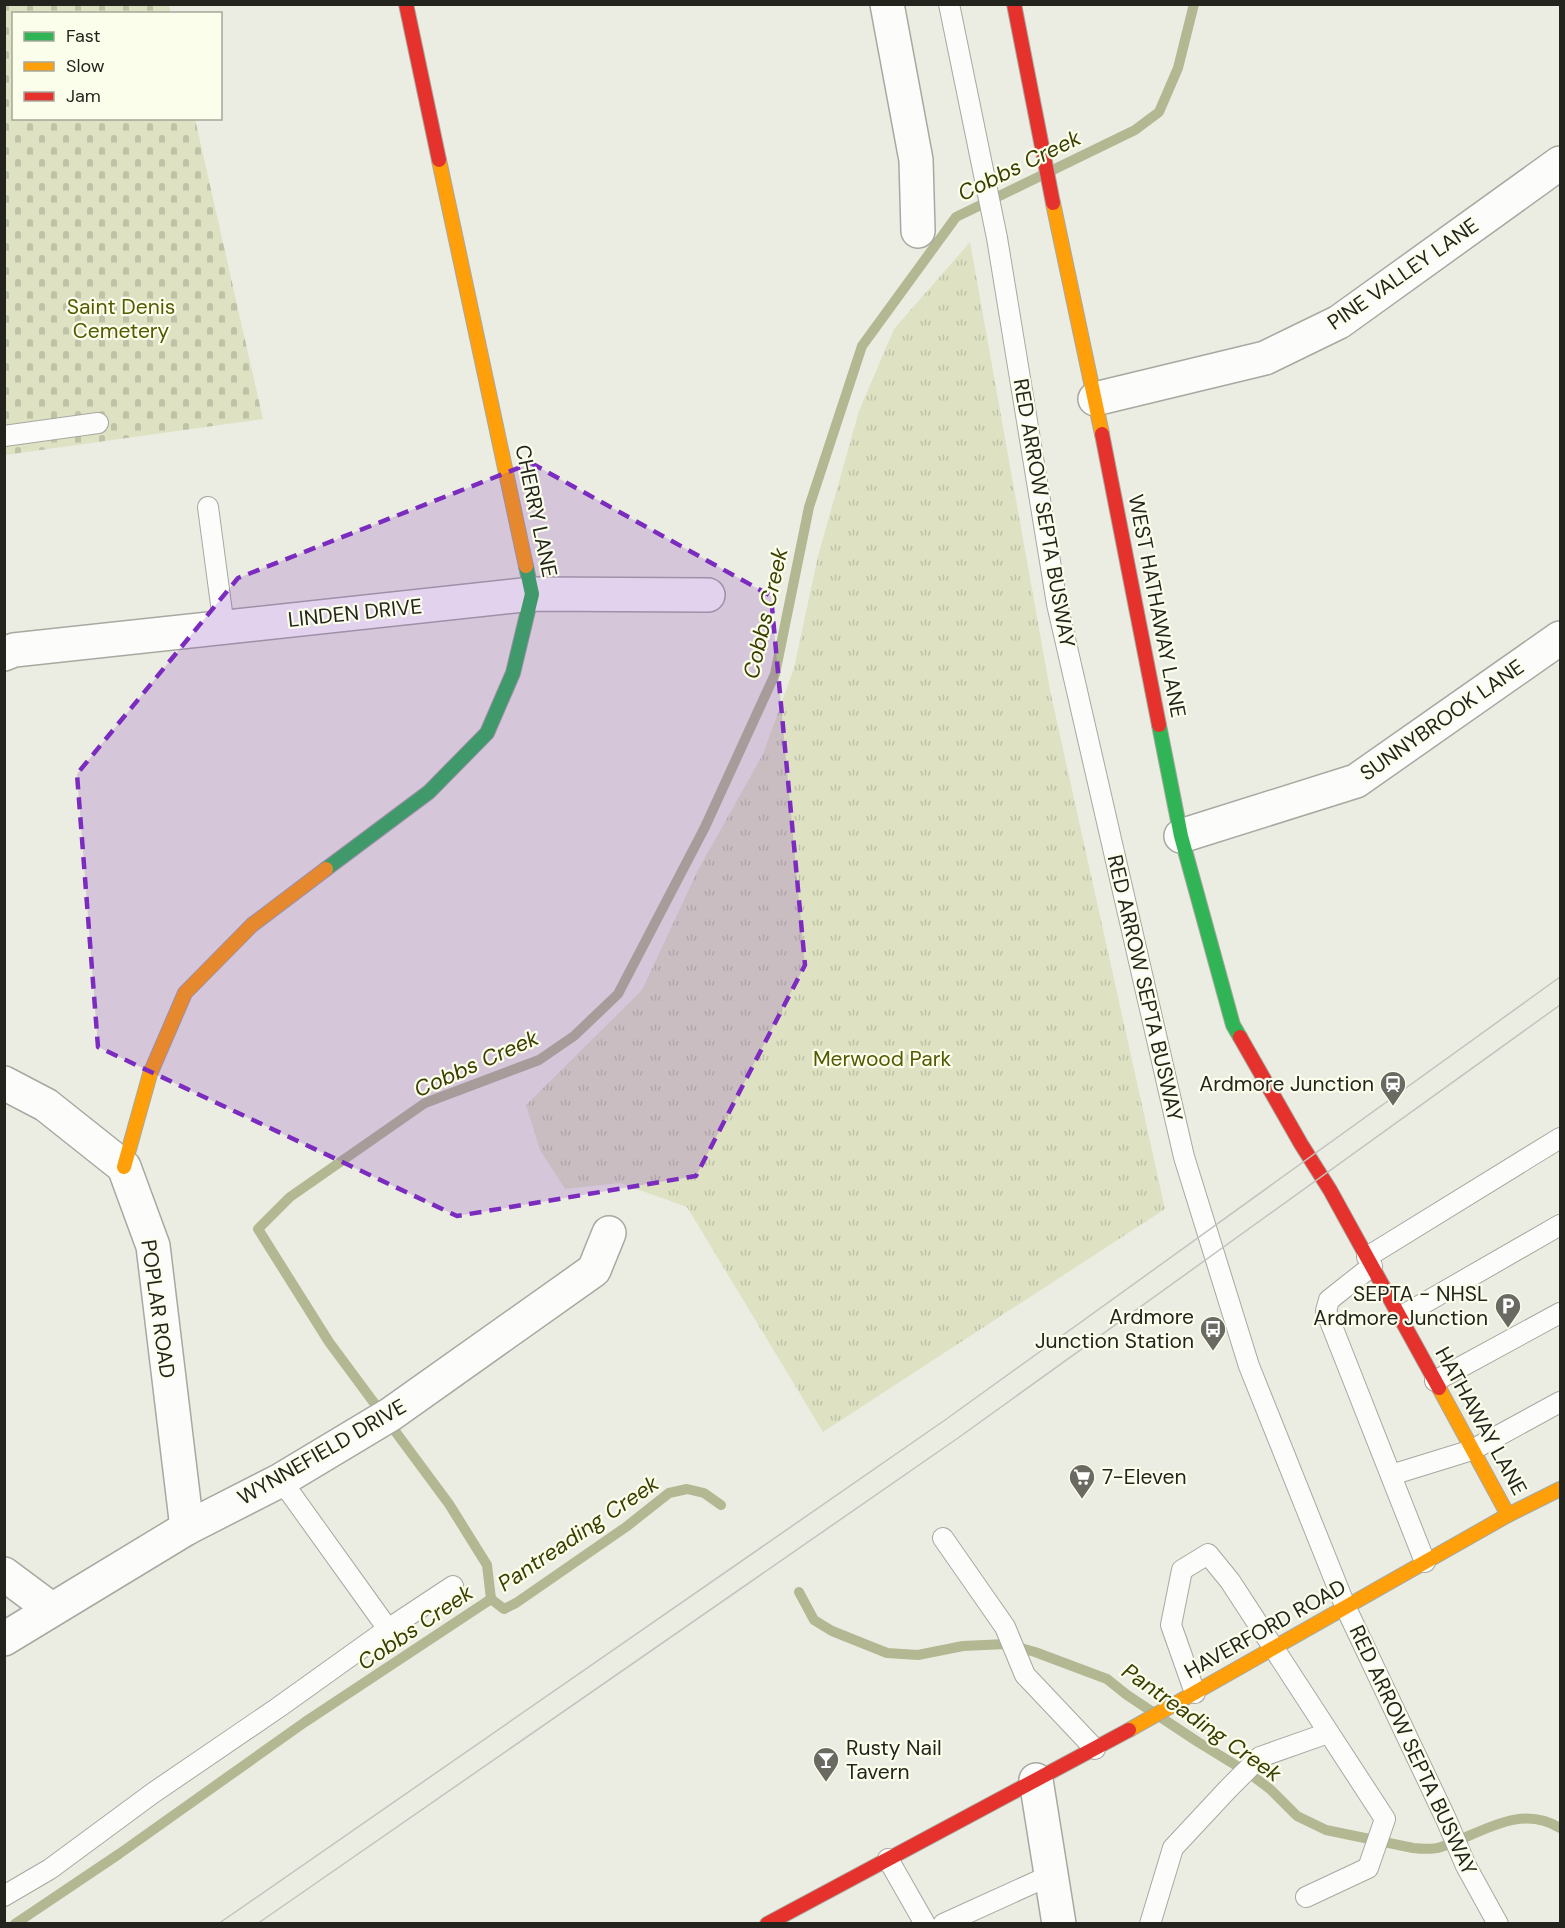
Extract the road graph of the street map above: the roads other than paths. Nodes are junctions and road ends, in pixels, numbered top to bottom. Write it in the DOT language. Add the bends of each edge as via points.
graph roads {
  1 [pos="406,4"];
  2 [pos="887,4"];
  3 [pos="949,4"];
  4 [pos="1014,4"];
  5 [pos="1560,163"];
  6 [pos="918,231"];
  7 [pos="1095,399"];
  8 [pos="98,423"];
  9 [pos="4,436"];
  10 [pos="208,507"];
  11 [pos="532,594"];
  12 [pos="708,595"];
  13 [pos="224,627"];
  14 [pos="1560,638"];
  15 [pos="4,654"];
  16 [pos="1181,836"];
  17 [pos="4,1083"];
  18 [pos="1560,1138"];
  19 [pos="124,1167"];
  20 [pos="1330,1190"];
  21 [pos="1560,1225"];
  22 [pos="609,1233"];
  23 [pos="1370,1262"];
  24 [pos="1560,1313"];
  25 [pos="1400,1317"];
  26 [pos="1435,1381"];
  27 [pos="1560,1402"];
  28 [pos="1472,1450"];
  29 [pos="1390,1475"];
  30 [pos="281,1480"];
  31 [pos="1560,1489"];
  32 [pos="1508,1515"];
  33 [pos="187,1528"];
  34 [pos="943,1538"];
  35 [pos="1425,1562"];
  36 [pos="4,1574"];
  37 [pos="453,1586"];
  38 [pos="1346,1608"];
  39 [pos="51,1609"];
  40 [pos="388,1629"];
  41 [pos="4,1639"];
  42 [pos="1273,1649"];
  43 [pos="1187,1698"];
  44 [pos="1328,1733"];
  45 [pos="1095,1749"];
  46 [pos="1036,1780"];
  47 [pos="888,1859"];
  48 [pos="1051,1875"];
  49 [pos="4,1896"];
  50 [pos="1306,1897"];
  51 [pos="786,1919"];
  52 [pos="925,1923"];
  53 [pos="943,1923"];
  54 [pos="1059,1923"];
  55 [pos="1150,1923"];
  56 [pos="1498,1923"];
  1 -- 11 [label="street, CHERRY LANE"];
  2 -- 6 [label="street" via="916,160"];
  3 -- 38 [label="lane, RED ARROW SEPTA BUSWAY" via="997,238 1057,604 1184,1157 1249,1366"];
  4 -- 7 [label="street, WEST HATHAWAY LANE"];
  5 -- 7 [label="street, PINE VALLEY LANE" via="1339,322 1265,358"];
  7 -- 16 [label="street, WEST HATHAWAY LANE"];
  8 -- 9 [label="lane"];
  10 -- 13 [label="lane"];
  11 -- 12 [label="street, LINDEN DRIVE"];
  11 -- 13 [label="street, LINDEN DRIVE"];
  11 -- 19 [label="street, CHERRY LANE" via="513,673 487,733 429,792 252,925 185,993 150,1074"];
  13 -- 15 [label="street, LINDEN DRIVE"];
  14 -- 16 [label="street, SUNNYBROOK LANE" via="1356,781"];
  16 -- 20 [label="street, WEST HATHAWAY LANE" via="1233,1025"];
  17 -- 19 [label="street" via="46,1105"];
  18 -- 23 [label="lane"];
  19 -- 33 [label="street, POPLAR ROAD" via="153,1246"];
  20 -- 23 [label="street, HATHAWAY LANE"];
  21 -- 25 [label="lane"];
  22 -- 30 [label="street, WYNNEFIELD DRIVE" via="594,1270 391,1414"];
  23 -- 25 [label="street, HATHAWAY LANE"];
  23 -- 29 [label="lane" via="1329,1300 1326,1311"];
  24 -- 26 [label="lane"];
  25 -- 26 [label="street, HATHAWAY LANE"];
  26 -- 28 [label="street, HATHAWAY LANE"];
  27 -- 28 [label="lane"];
  28 -- 29 [label="lane"];
  28 -- 32 [label="street, HATHAWAY LANE"];
  29 -- 35 [label="lane"];
  30 -- 33 [label="street, WYNNEFIELD DRIVE"];
  30 -- 40 [label="lane"];
  31 -- 32 [label="street, HAVERFORD ROAD"];
  32 -- 35 [label="street, HAVERFORD ROAD"];
  33 -- 39 [label="street, WYNNEFIELD DRIVE"];
  34 -- 45 [label="lane" via="1005,1627 1025,1675"];
  35 -- 38 [label="street, HAVERFORD ROAD"];
  36 -- 39 [label="street"];
  37 -- 40 [label="lane"];
  38 -- 42 [label="street, HAVERFORD ROAD"];
  38 -- 56 [label="lane, RED ARROW SEPTA BUSWAY" via="1466,1866"];
  39 -- 41 [label="street, WYNNEFIELD DRIVE"];
  40 -- 49 [label="lane" via="50,1869"];
  42 -- 43 [label="street, HAVERFORD ROAD"];
  42 -- 43 [label="lane" via="1208,1554 1182,1570 1171,1625"];
  42 -- 44 [label="lane"];
  43 -- 45 [label="street, HAVERFORD ROAD"];
  44 -- 50 [label="lane" via="1385,1819 1368,1868"];
  44 -- 55 [label="lane" via="1260,1757 1173,1848"];
  45 -- 46 [label="street, HAVERFORD ROAD"];
  46 -- 47 [label="street, HAVERFORD ROAD"];
  46 -- 48 [label="street"];
  47 -- 51 [label="street, HAVERFORD ROAD"];
  47 -- 52 [label="lane"];
  48 -- 53 [label="lane"];
  48 -- 54 [label="street"];
}
